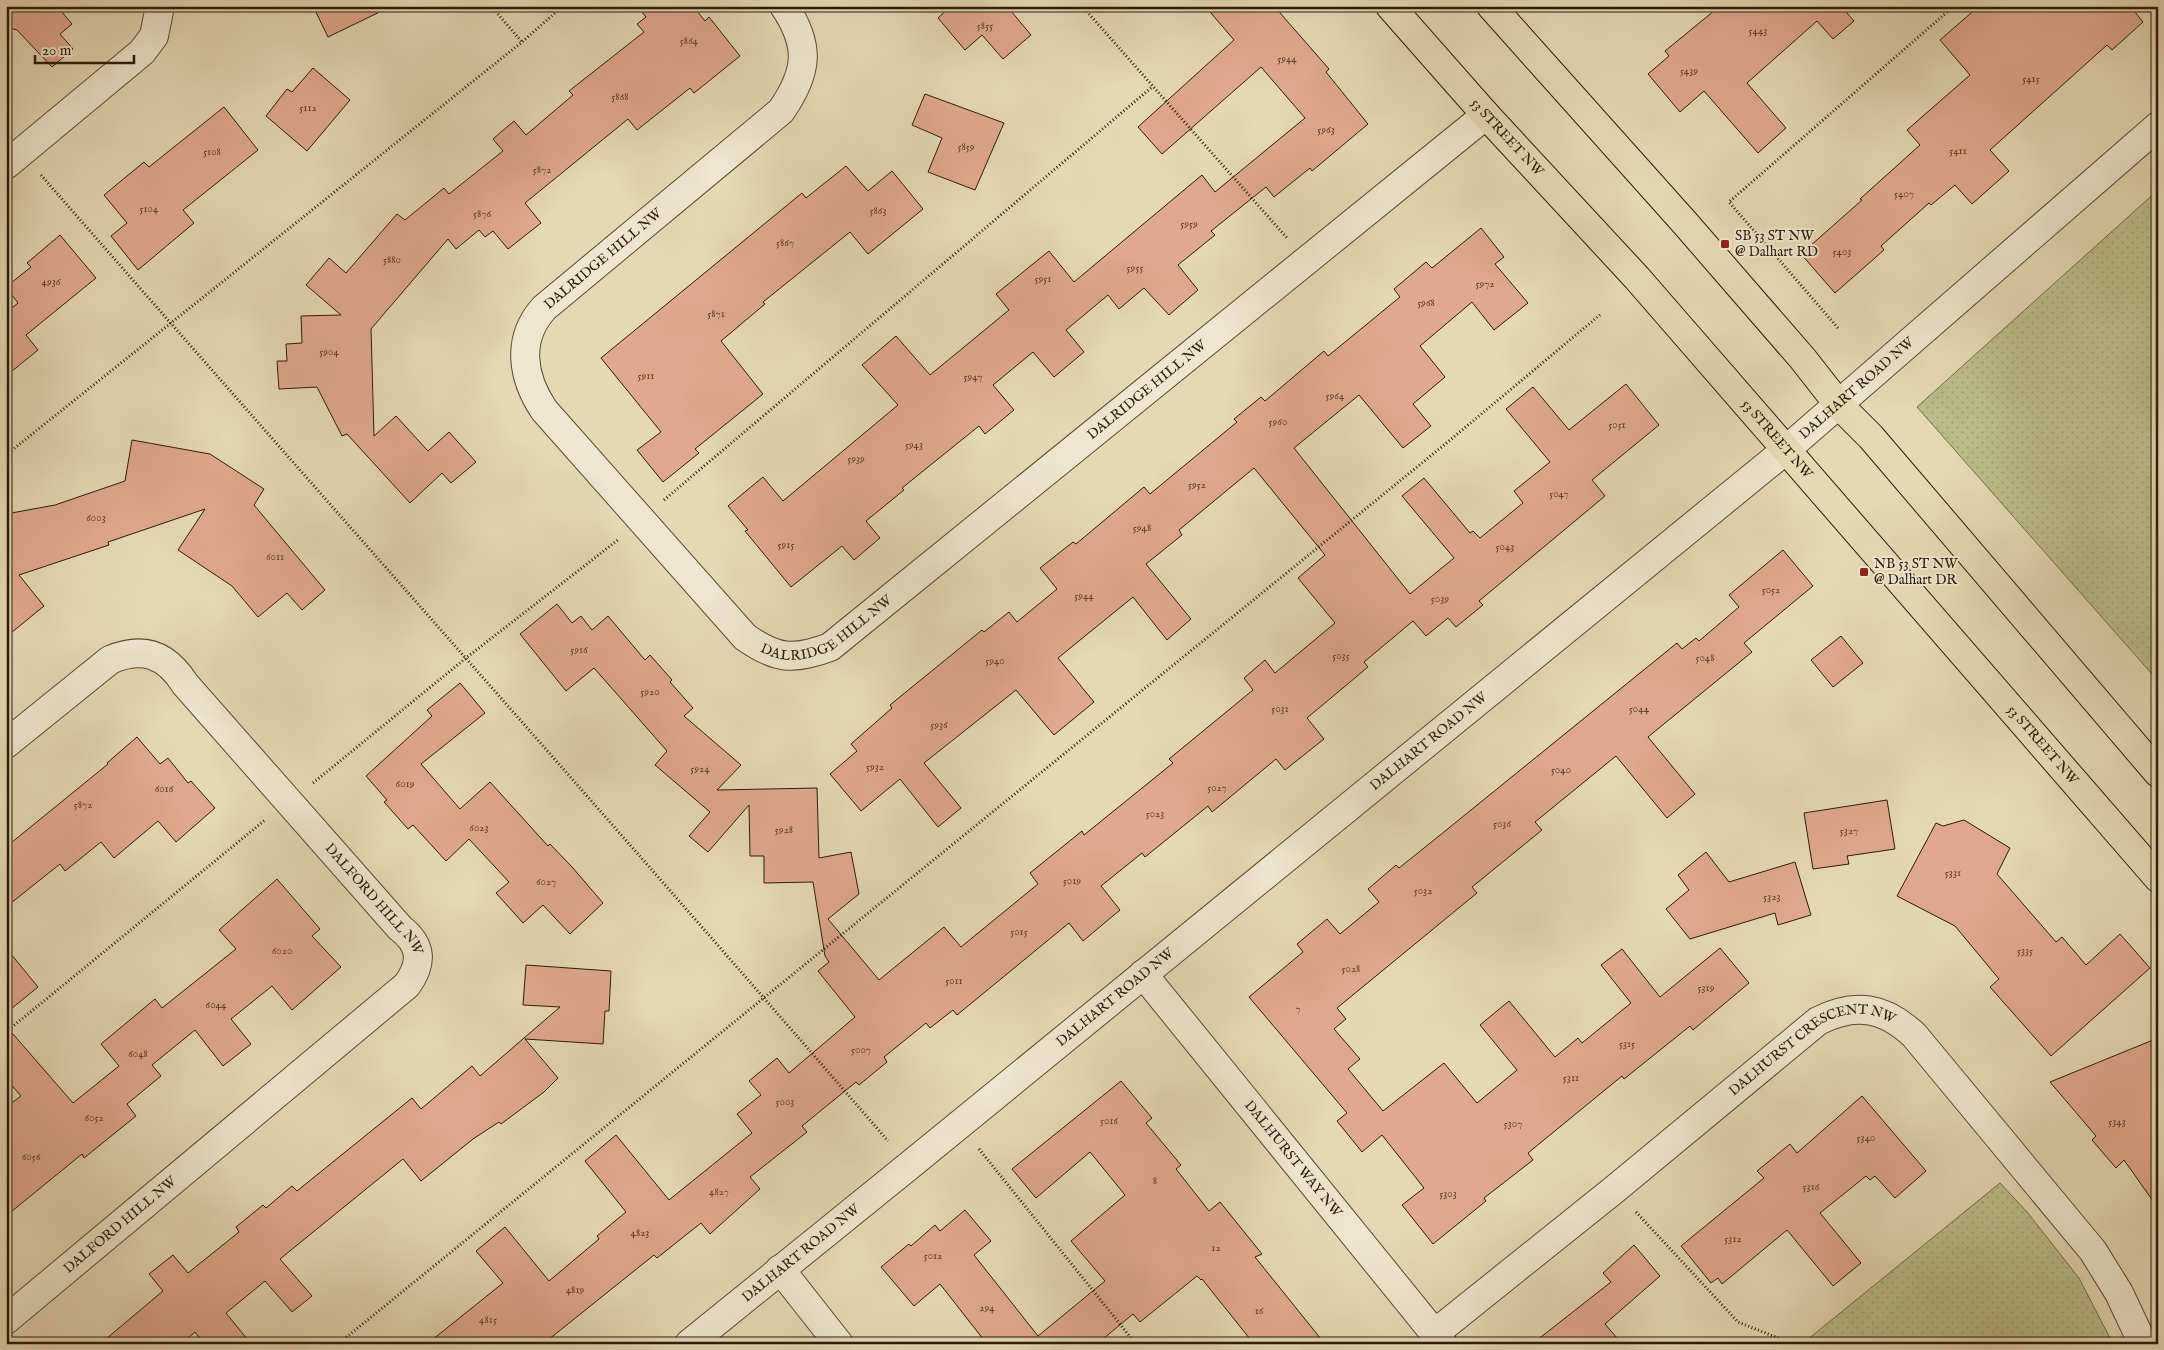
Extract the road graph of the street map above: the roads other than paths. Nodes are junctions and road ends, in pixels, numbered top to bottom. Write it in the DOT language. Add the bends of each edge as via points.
graph roads {
  1 [pos="160,6"];
  2 [pos="784,6"];
  3 [pos="1390,6"];
  4 [pos="1491,6"];
  5 [pos="1486,115"];
  6 [pos="2158,126"];
  7 [pos="14,158"];
  8 [pos="1838,405"];
  9 [pos="1786,449"];
  10 [pos="6,744"];
  11 [pos="2158,773"];
  12 [pos="2158,878"];
  13 [pos="1143,974"];
  14 [pos="780,1269"];
  15 [pos="6,1320"];
  16 [pos="1438,1339"];
  17 [pos="689,1344"];
  18 [pos="839,1344"];
  19 [pos="2143,1344"];
  1 -- 7 [label="street" via="154,36 142,52"];
  2 -- 5 [label="street, DALRIDGE HILL NW" via="796,24 804,61 800,78 781,111 544,308 535,317 527,336 525,357 527,377 544,410 745,637 763,650 783,656 806,656 830,647"];
  3 -- 5 [label="main road, 53 STREET NW"];
  4 -- 8 [label="main road" via="1803,358"];
  5 -- 9 [label="main road, 53 STREET NW" via="1637,278"];
  6 -- 8 [label="street, DALHART ROAD NW"];
  8 -- 9 [label="street, DALHART ROAD NW"];
  8 -- 11 [label="main road" via="1872,437"];
  9 -- 12 [label="main road, 53 STREET NW"];
  9 -- 13 [label="street, DALHART ROAD NW"];
  10 -- 15 [label="street, DALFORD HILL NW" via="110,660 135,652 164,660 408,934 418,952 418,962 415,975 407,985"];
  13 -- 14 [label="street, DALHART ROAD NW"];
  13 -- 16 [label="street, DALHURST WAY NW"];
  14 -- 17 [label="street, DALHART ROAD NW"];
  14 -- 18 [label="street"];
  16 -- 19 [label="street, DALHURST CRESCENT NW" via="1818,1021 1845,1010 1859,1009 1889,1016 1914,1035 2093,1252 2119,1293"];
}
